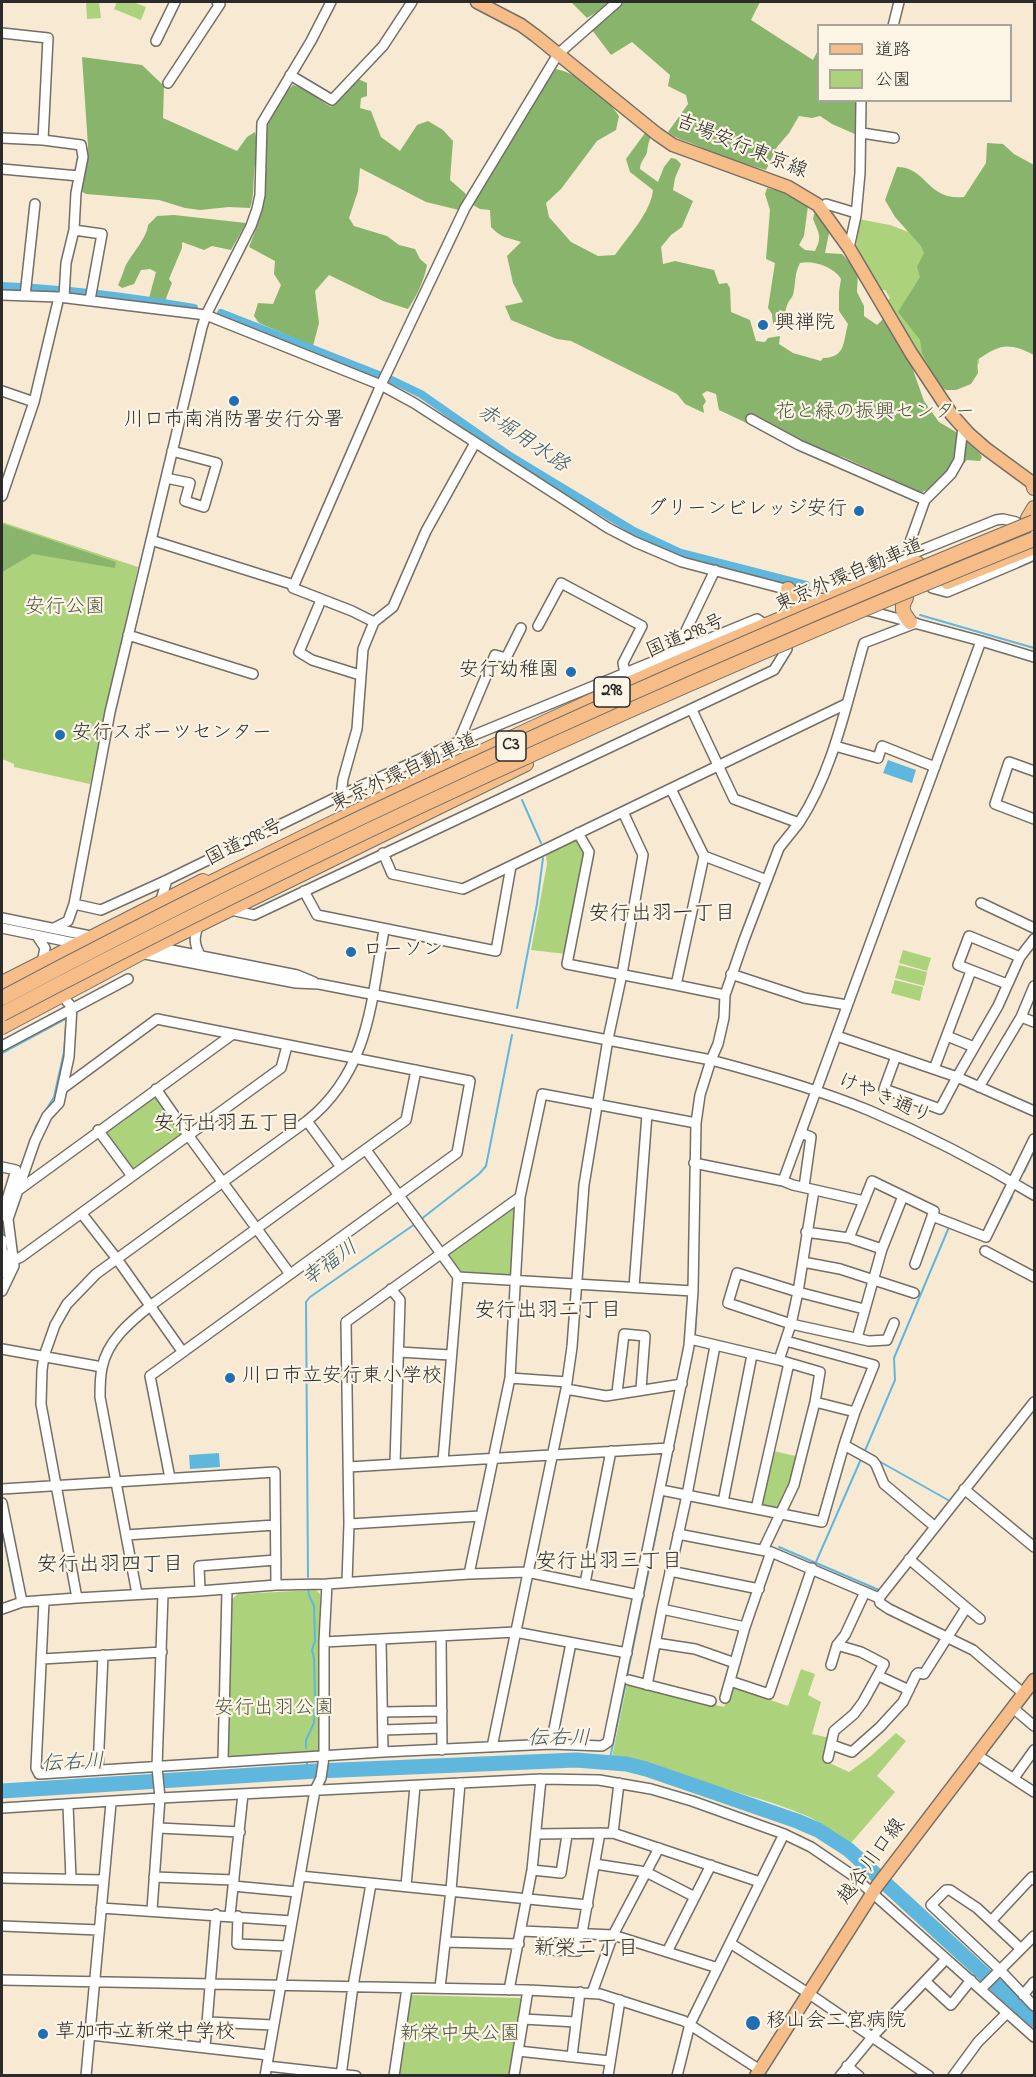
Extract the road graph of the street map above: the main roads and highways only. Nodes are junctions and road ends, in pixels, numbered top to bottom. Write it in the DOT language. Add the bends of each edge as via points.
graph roads {
  1 [pos="477,2"];
  2 [pos="1034,485"];
  3 [pos="1030,517"];
  4 [pos="1035,539"];
  5 [pos="1035,547"];
  6 [pos="788,590"];
  7 [pos="906,598"];
  8 [pos="798,612"];
  9 [pos="913,622"];
  10 [pos="518,734"];
  11 [pos="526,764"];
  12 [pos="198,889"];
  13 [pos="215,912"];
  14 [pos="23,979"];
  15 [pos="3,983"];
  16 [pos="2,998"];
  17 [pos="38,1002"];
  18 [pos="2,1014"];
  19 [pos="2,1022"];
  20 [pos="2,1028"];
  21 [pos="1030,1688"];
  22 [pos="758,2073"];
  1 -- 2 [label="main road, 吉場安行東京線" via="521,26 673,145 788,187 822,210 930,383 963,427"];
  3 -- 8 [label="highway, 国道298号 / 298" via="895,572 827,594"];
  3 -- 16 [label="highway, 東京外環自動車道 / C3, bridge" via="515,744 202,894"];
  4 -- 18 [label="highway, 東京外環自動車道 / C3, bridge" via="792,639 531,754 211,906"];
  5 -- 7 [label="highway, 298" via="1018,558"];
  6 -- 8 [label="highway" via="799,602"];
  7 -- 9 [label="highway" via="902,608"];
  7 -- 11 [label="highway, 298"];
  8 -- 10 [label="highway, 国道298号 / 298"];
  10 -- 12 [label="highway, 国道298号 / 298"];
  10 -- 15 [label="highway" via="360,802"];
  11 -- 13 [label="highway, 298"];
  11 -- 20 [label="highway" via="141,953"];
  14 -- 15 [label="highway"];
  17 -- 19 [label="highway"];
  21 -- 22 [label="main road, 越谷川口線" via="875,1889"];
}
